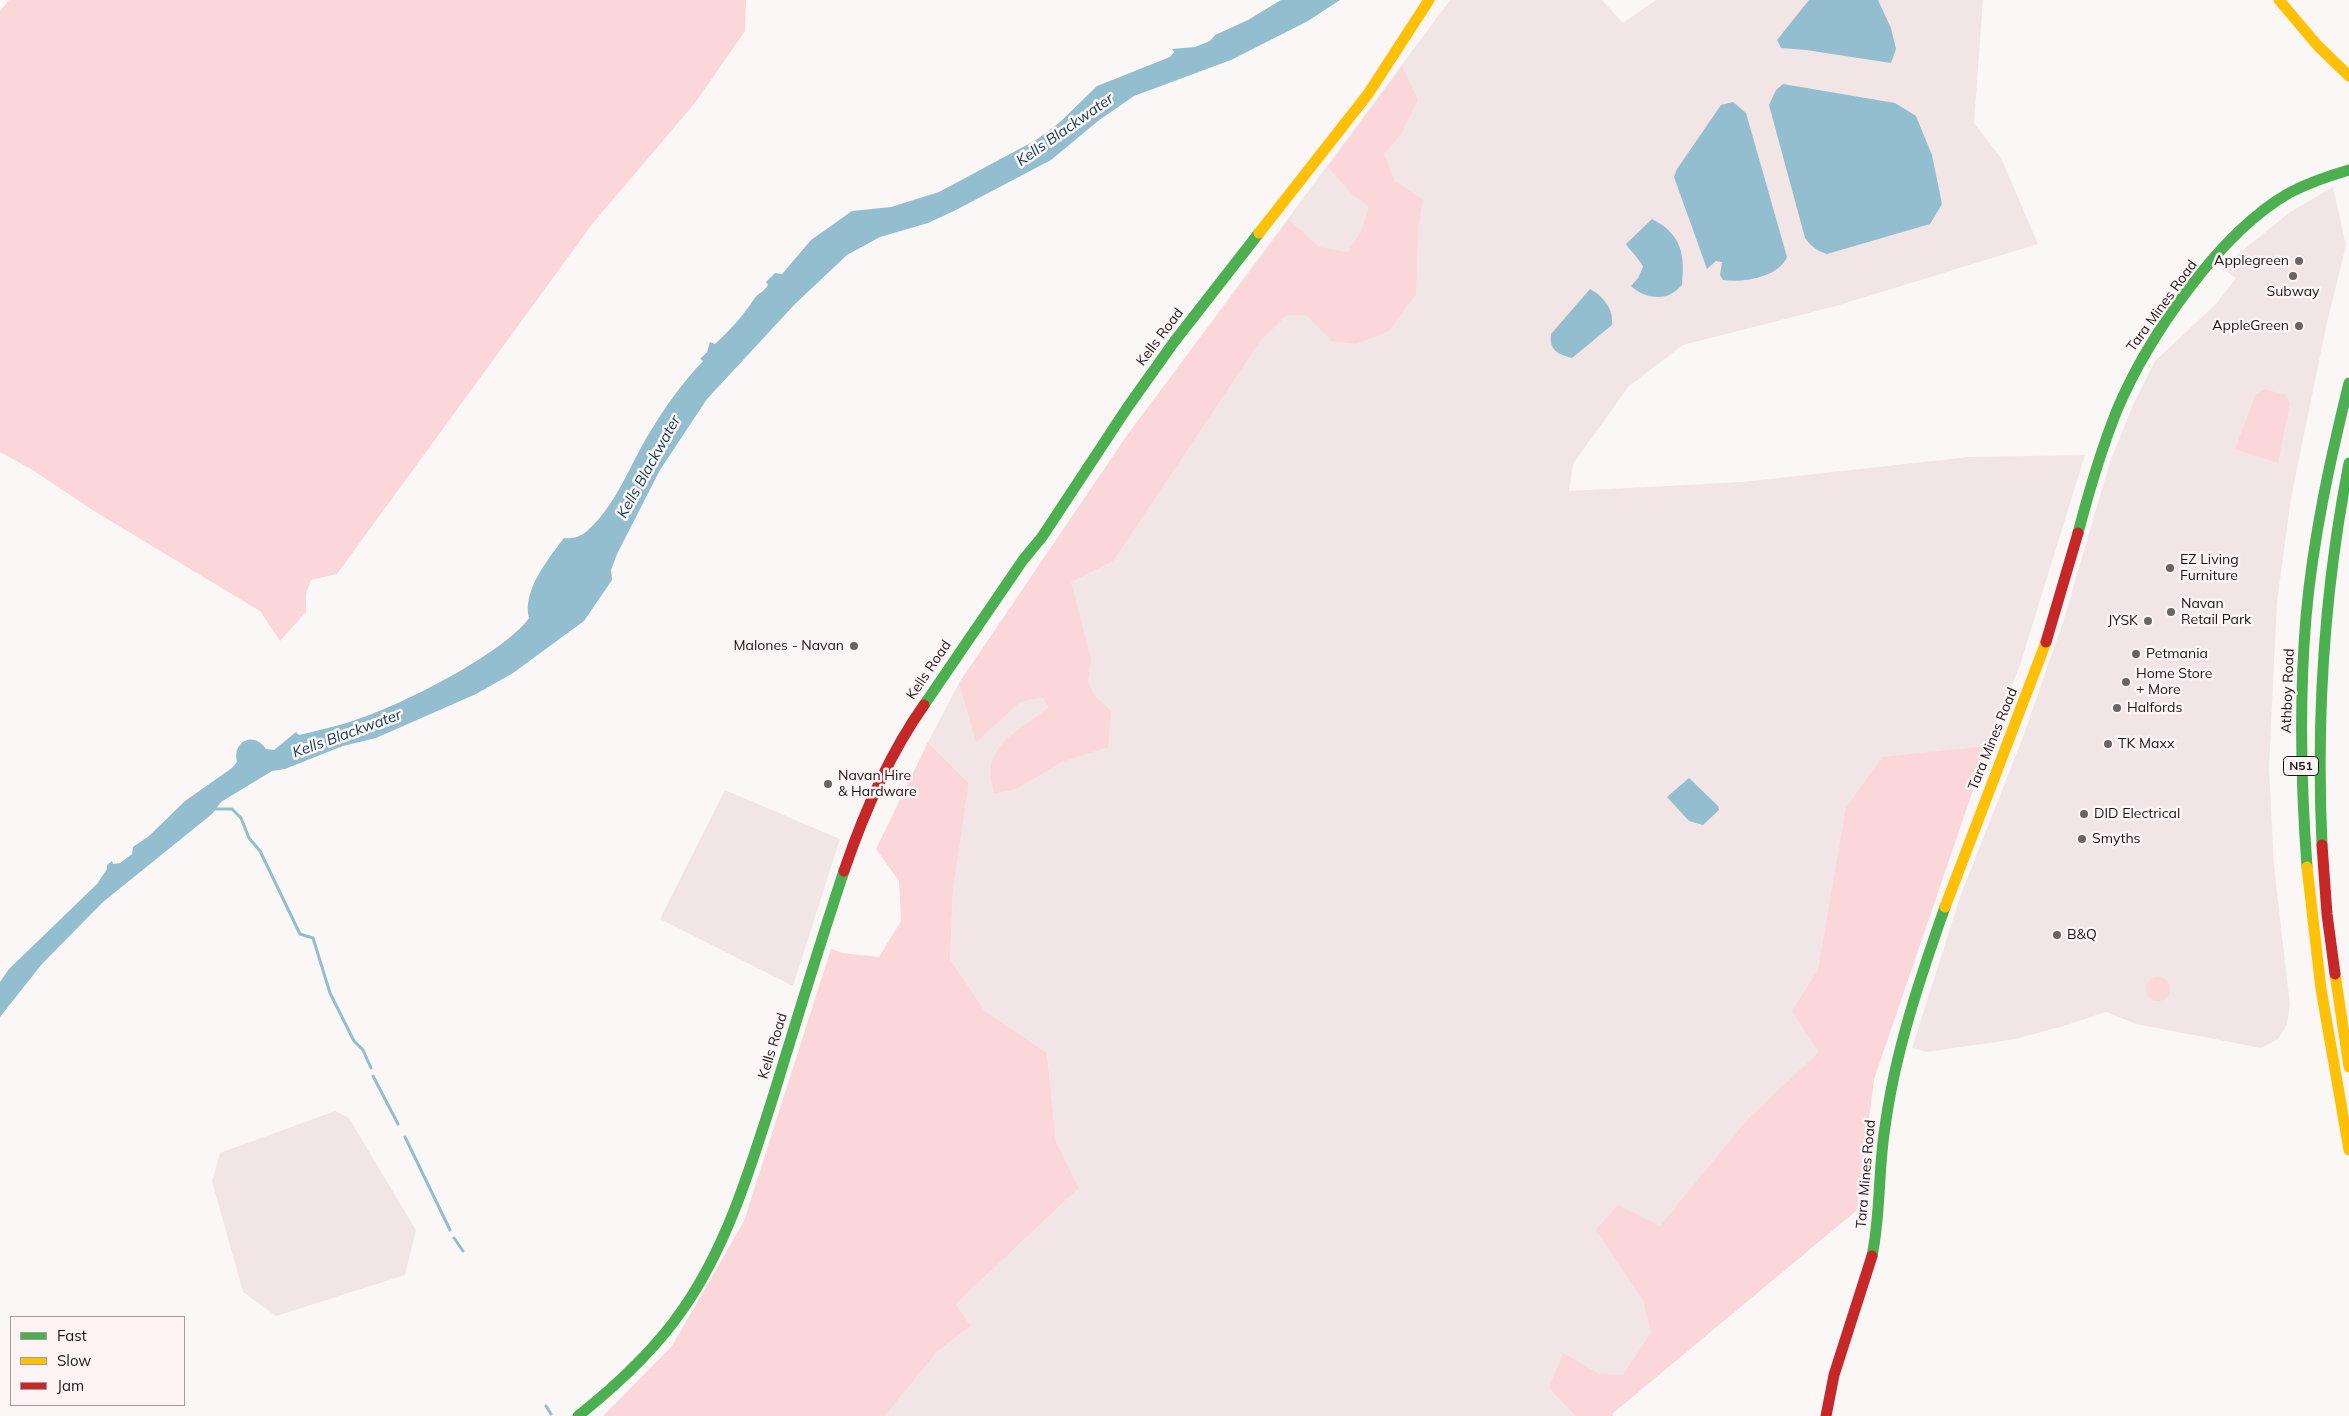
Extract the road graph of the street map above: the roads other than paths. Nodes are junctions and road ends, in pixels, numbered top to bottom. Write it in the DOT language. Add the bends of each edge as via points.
graph roads {
  1 [pos="1429,0"];
  2 [pos="2280,0"];
  3 [pos="2346,73"];
  4 [pos="2349,170"];
  5 [pos="2349,383"];
  6 [pos="2349,463"];
  7 [pos="2349,1067"];
  8 [pos="2349,1150"];
  9 [pos="578,1416"];
  10 [pos="1826,1416"];
  1 -- 9 [label="main road, Kells Road" via="1368,94 1132,400 1047,530 913,720 880,778 856,835 754,1156 717,1251 689,1300 665,1333 618,1384"];
  2 -- 3 [label="main road" via="2318,46"];
  4 -- 10 [label="main road, Tara Mines Road" via="2306,183 2255,217 2215,258 2169,318 2140,361 2120,402 2094,476 2042,654 1954,881 1907,1028 1883,1132 1873,1253 1835,1370"];
  5 -- 8 [label="main road, Athboy Road / N51" via="2334,442 2307,606 2301,769 2306,868 2317,975"];
  6 -- 7 [label="main road, N51" via="2335,538 2323,652 2318,778 2327,915"];
}
